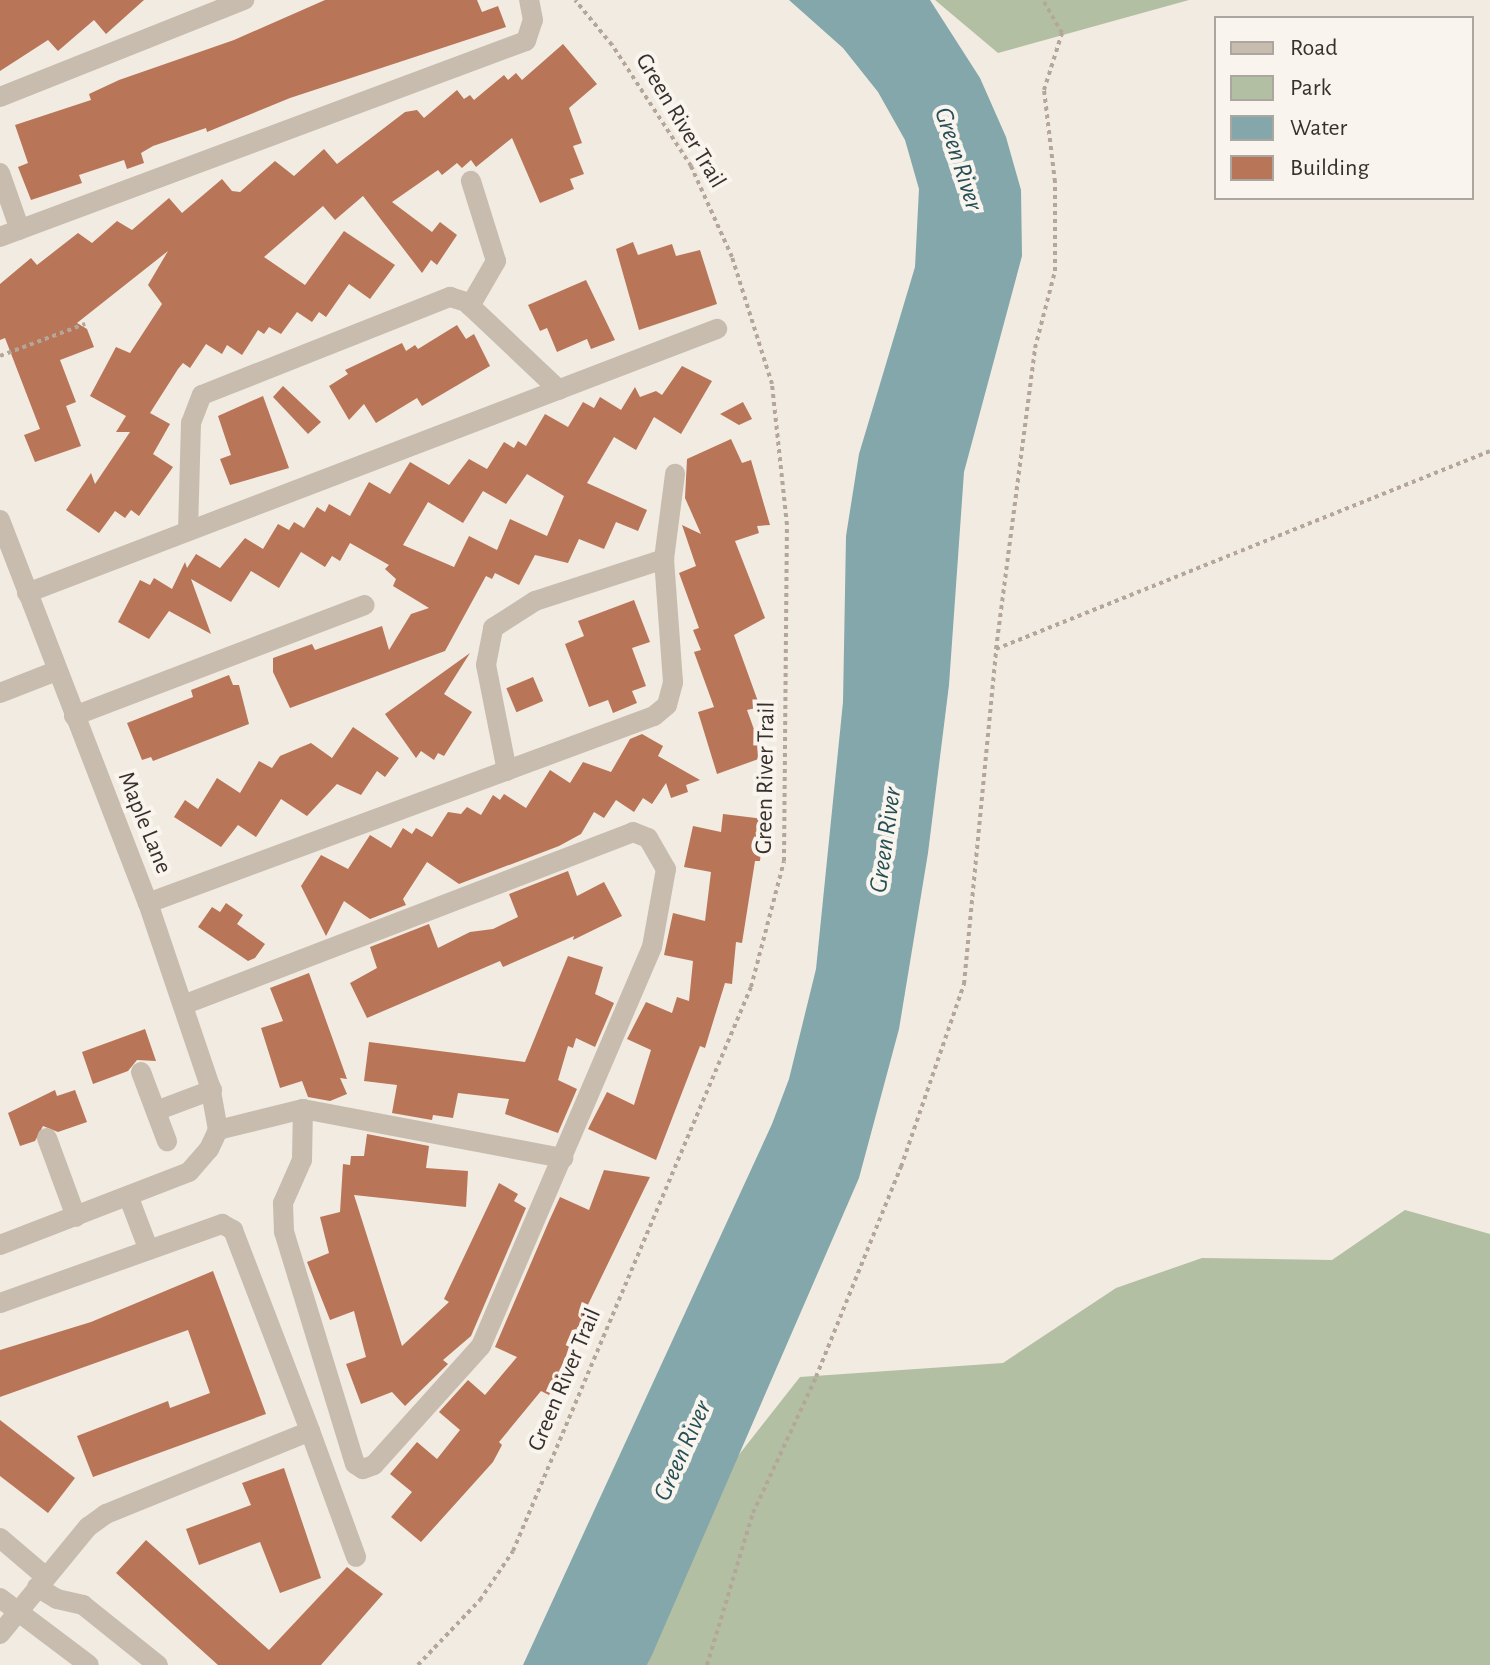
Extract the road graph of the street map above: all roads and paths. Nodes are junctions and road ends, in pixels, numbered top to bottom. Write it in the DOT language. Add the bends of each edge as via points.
graph roads {
  1 [pos="244,0"];
  2 [pos="529,0"];
  3 [pos="575,0"];
  4 [pos="1043,0"];
  5 [pos="0,97"];
  6 [pos="0,173"];
  7 [pos="471,181"];
  8 [pos="20,230"];
  9 [pos="0,237"];
  10 [pos="470,306"];
  11 [pos="85,324"];
  12 [pos="717,329"];
  13 [pos="0,356"];
  14 [pos="559,390"];
  15 [pos="1490,451"];
  16 [pos="675,474"];
  17 [pos="0,520"];
  18 [pos="188,531"];
  19 [pos="664,559"];
  20 [pos="27,593"];
  21 [pos="364,605"];
  22 [pos="996,649"];
  23 [pos="56,671"];
  24 [pos="0,693"];
  25 [pos="74,716"];
  26 [pos="507,771"];
  27 [pos="148,903"];
  28 [pos="183,1005"];
  29 [pos="141,1072"];
  30 [pos="212,1090"];
  31 [pos="303,1109"];
  32 [pos="156,1111"];
  33 [pos="218,1130"];
  34 [pos="47,1138"];
  35 [pos="167,1141"];
  36 [pos="563,1158"];
  37 [pos="129,1198"];
  38 [pos="76,1217"];
  39 [pos="0,1245"];
  40 [pos="148,1248"];
  41 [pos="0,1303"];
  42 [pos="310,1431"];
  43 [pos="0,1538"];
  44 [pos="356,1557"];
  45 [pos="42,1582"];
  46 [pos="0,1598"];
  47 [pos="17,1611"];
  48 [pos="0,1634"];
  49 [pos="89,1665"];
  50 [pos="158,1665"];
  51 [pos="418,1665"];
  52 [pos="707,1665"];
  1 -- 5 [label="street"];
  2 -- 8 [label="street" via="533,20 526,41"];
  3 -- 51 [label="path, Green River Trail" via="612,45 691,166 732,257 772,384 787,525 784,861 751,987 513,1551 480,1600"];
  4 -- 22 [label="path" via="1062,33 1044,90 1055,182 1055,271 1035,348"];
  6 -- 8 [label="street"];
  7 -- 10 [label="street" via="496,261"];
  8 -- 9 [label="street"];
  10 -- 14 [label="street"];
  10 -- 18 [label="street" via="450,297 202,395 191,423"];
  11 -- 13 [label="path"];
  12 -- 14 [label="street"];
  14 -- 18 [label="street"];
  15 -- 22 [label="path"];
  16 -- 19 [label="street"];
  17 -- 20 [label="street, Maple Lane"];
  18 -- 20 [label="street"];
  19 -- 26 [label="street" via="674,663 667,705 654,716"];
  19 -- 26 [label="street" via="535,601 493,628 486,665"];
  20 -- 23 [label="street, Maple Lane"];
  21 -- 25 [label="street"];
  22 -- 52 [label="path" via="964,984 901,1167 816,1377 753,1513"];
  23 -- 24 [label="street"];
  23 -- 25 [label="street, Maple Lane"];
  25 -- 27 [label="street, Maple Lane"];
  26 -- 27 [label="street"];
  27 -- 28 [label="street, Maple Lane"];
  28 -- 30 [label="street, Maple Lane"];
  28 -- 36 [label="street" via="633,832 648,838 666,869 652,947"];
  29 -- 32 [label="street"];
  30 -- 32 [label="street"];
  30 -- 33 [label="street, Maple Lane"];
  31 -- 33 [label="street"];
  31 -- 36 [label="street"];
  31 -- 36 [label="street" via="302,1160 283,1203 284,1232 355,1464 363,1469 374,1465 481,1346"];
  32 -- 35 [label="street"];
  33 -- 37 [label="street" via="189,1172"];
  34 -- 38 [label="street"];
  37 -- 38 [label="street"];
  37 -- 40 [label="street"];
  38 -- 39 [label="street"];
  40 -- 41 [label="street"];
  40 -- 42 [label="street" via="202,1228 222,1224 233,1230"];
  42 -- 44 [label="street"];
  42 -- 45 [label="street" via="118,1507 88,1527"];
  43 -- 45 [label="street"];
  45 -- 47 [label="street"];
  45 -- 50 [label="street" via="57,1599 83,1605"];
  46 -- 47 [label="street"];
  47 -- 48 [label="street"];
  47 -- 49 [label="street"];
}
